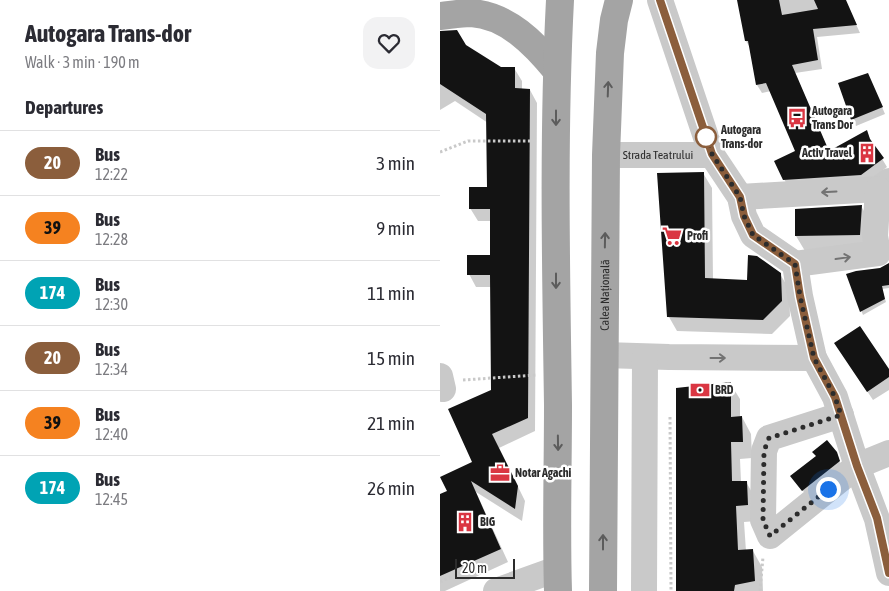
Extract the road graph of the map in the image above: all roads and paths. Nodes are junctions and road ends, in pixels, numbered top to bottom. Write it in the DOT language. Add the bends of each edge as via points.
graph roads {
  1 [pos="560,0"];
  2 [pos="619,0"];
  3 [pos="660,0"];
  4 [pos="440,16"];
  5 [pos="556,70"];
  6 [pos="534,141"];
  7 [pos="440,152"];
  8 [pos="712,154"];
  9 [pos="606,155"];
  10 [pos="883,185"];
  11 [pos="740,197"];
  12 [pos="795,264"];
  13 [pos="604,355"];
  14 [pos="657,357"];
  15 [pos="814,358"];
  16 [pos="557,375"];
  17 [pos="441,382"];
  18 [pos="841,415"];
  19 [pos="670,416"];
  20 [pos="889,452"];
  21 [pos="857,466"];
  22 [pos="770,536"];
  23 [pos="484,561"];
  24 [pos="889,573"];
  25 [pos="440,582"];
  26 [pos="553,583"];
  27 [pos="496,591"];
  28 [pos="603,591"];
  29 [pos="644,591"];
  30 [pos="671,591"];
  31 [pos="760,591"];
  1 -- 5 [label="main road"];
  9 -- 2 [label="main road, Calea Națională, one-way" via="610,53"];
  3 -- 8 [label="street, Strada Teatrului"];
  4 -- 5 [label="main road" via="471,13 494,18 540,50"];
  5 -- 16 [label="main road, one-way"];
  6 -- 7 [label="path" via="468,140"];
  8 -- 9 [label="street, Strada Teatrului"];
  8 -- 11 [label="street, Strada Teatrului"];
  13 -- 9 [label="main road, Calea Națională, one-way"];
  10 -- 11 [label="street, one-way"];
  12 -- 10 [label="street, one-way" via="878,253 874,236"];
  11 -- 12 [label="street, Strada Teatrului" via="753,235"];
  12 -- 15 [label="street"];
  13 -- 14 [label="street"];
  28 -- 13 [label="main road, Calea Națională, one-way"];
  14 -- 15 [label="street, one-way"];
  14 -- 29 [label="street"];
  15 -- 18 [label="street"];
  16 -- 17 [label="path"];
  16 -- 26 [label="main road, one-way"];
  18 -- 21 [label="street"];
  18 -- 22 [label="street" via="769,438 764,451 763,520"];
  19 -- 30 [label="path"];
  20 -- 21 [label="street"];
  21 -- 22 [label="street"];
  21 -- 24 [label="street" via="877,518"];
  22 -- 31 [label="path" via="763,557"];
  23 -- 25 [label="path"];
  26 -- 27 [label="street"];
}
